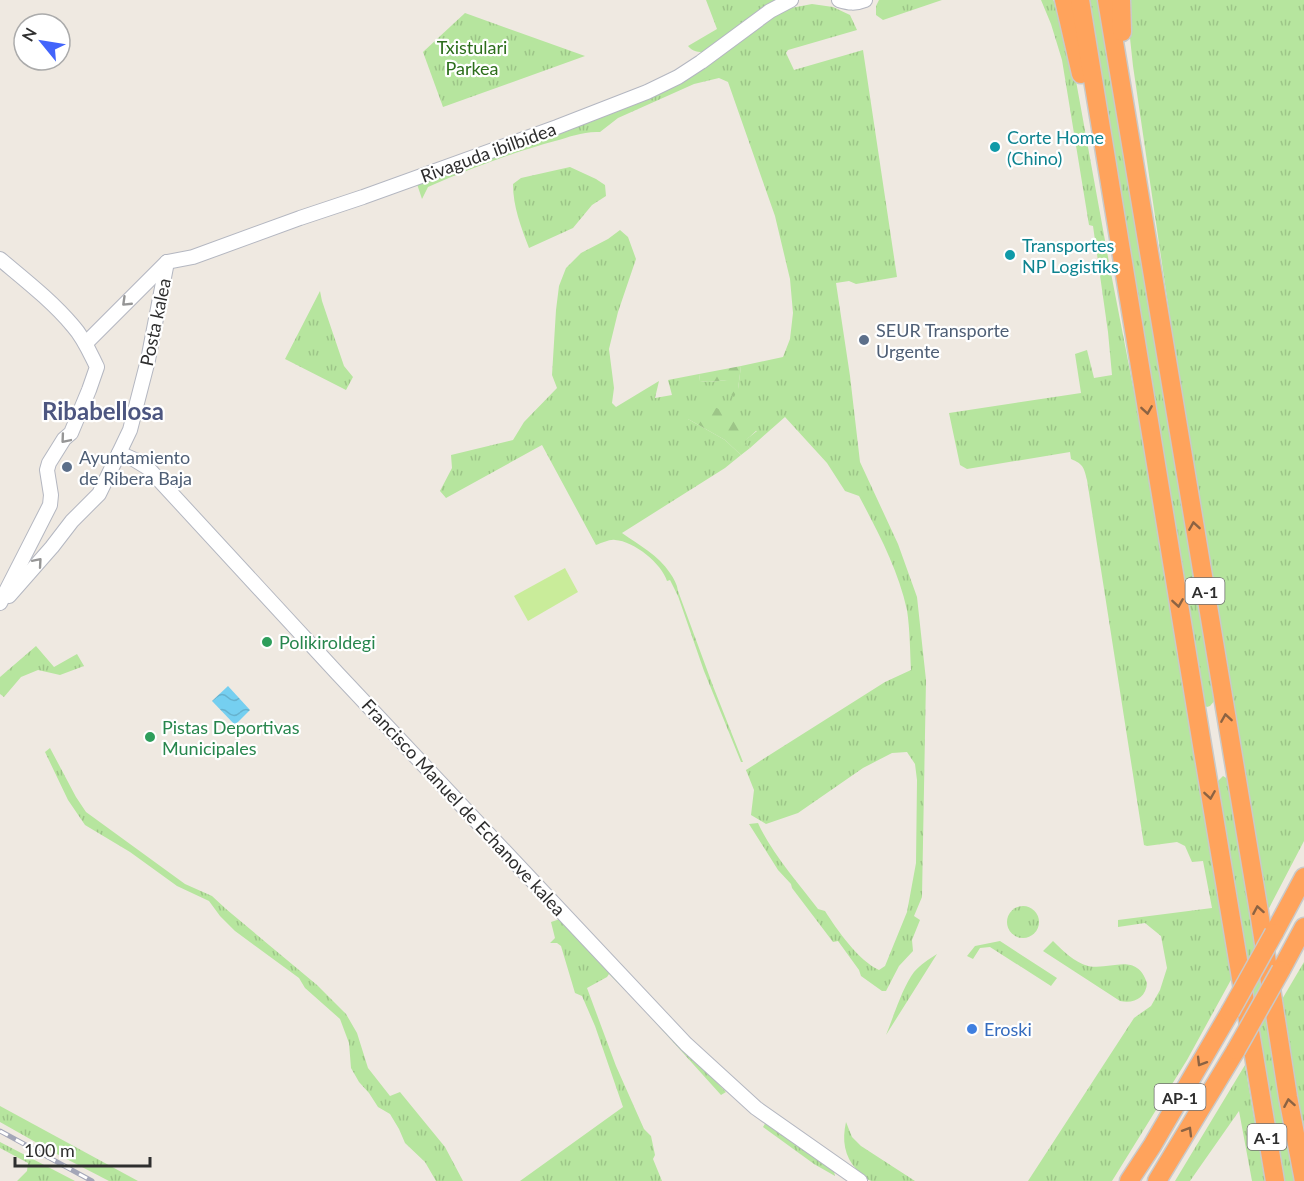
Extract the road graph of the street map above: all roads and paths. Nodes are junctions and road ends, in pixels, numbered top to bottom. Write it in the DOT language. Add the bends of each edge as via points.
graph roads {
  1 [pos="792,0"];
  2 [pos="839,0"];
  3 [pos="865,0"];
  4 [pos="1064,0"];
  5 [pos="1080,0"];
  6 [pos="1107,0"];
  7 [pos="1121,0"];
  8 [pos="1121,81"];
  9 [pos="0,259"];
  10 [pos="167,262"];
  11 [pos="86,343"];
  12 [pos="1143,386"];
  13 [pos="119,453"];
  14 [pos="0,605"];
  15 [pos="1304,877"];
  16 [pos="1304,927"];
  17 [pos="860,1181"];
  18 [pos="1129,1181"];
  19 [pos="1157,1181"];
  20 [pos="1275,1181"];
  21 [pos="1304,1181"];
  1 -- 10 [label="street, Rivaguda ibilbidea" via="770,11 678,77 647,92 193,257"];
  2 -- 3 [label="street"];
  4 -- 12 [label="highway" via="1098,157 1128,334"];
  5 -- 12 [label="highway, A-1"];
  6 -- 8 [label="highway, A-1"];
  7 -- 8 [label="highway"];
  21 -- 8 [label="highway, A-1, one-way"];
  9 -- 11 [label="street" via="52,304"];
  10 -- 11 [label="street, one-way"];
  10 -- 13 [label="street, Posta kalea" via="148,360 130,430"];
  11 -- 14 [label="street, one-way" via="97,367 71,433 49,463 50,506"];
  12 -- 20 [label="highway, A-1, one-way"];
  14 -- 13 [label="street, Posta kalea, one-way" via="99,494"];
  13 -- 17 [label="street, Francisco Manuel de Echanove kalea" via="148,468 686,1044 756,1108"];
  15 -- 18 [label="highway, AP-1, one-way, bridge" via="1230,1012"];
  19 -- 16 [label="highway, AP-1, one-way, bridge"];
}
